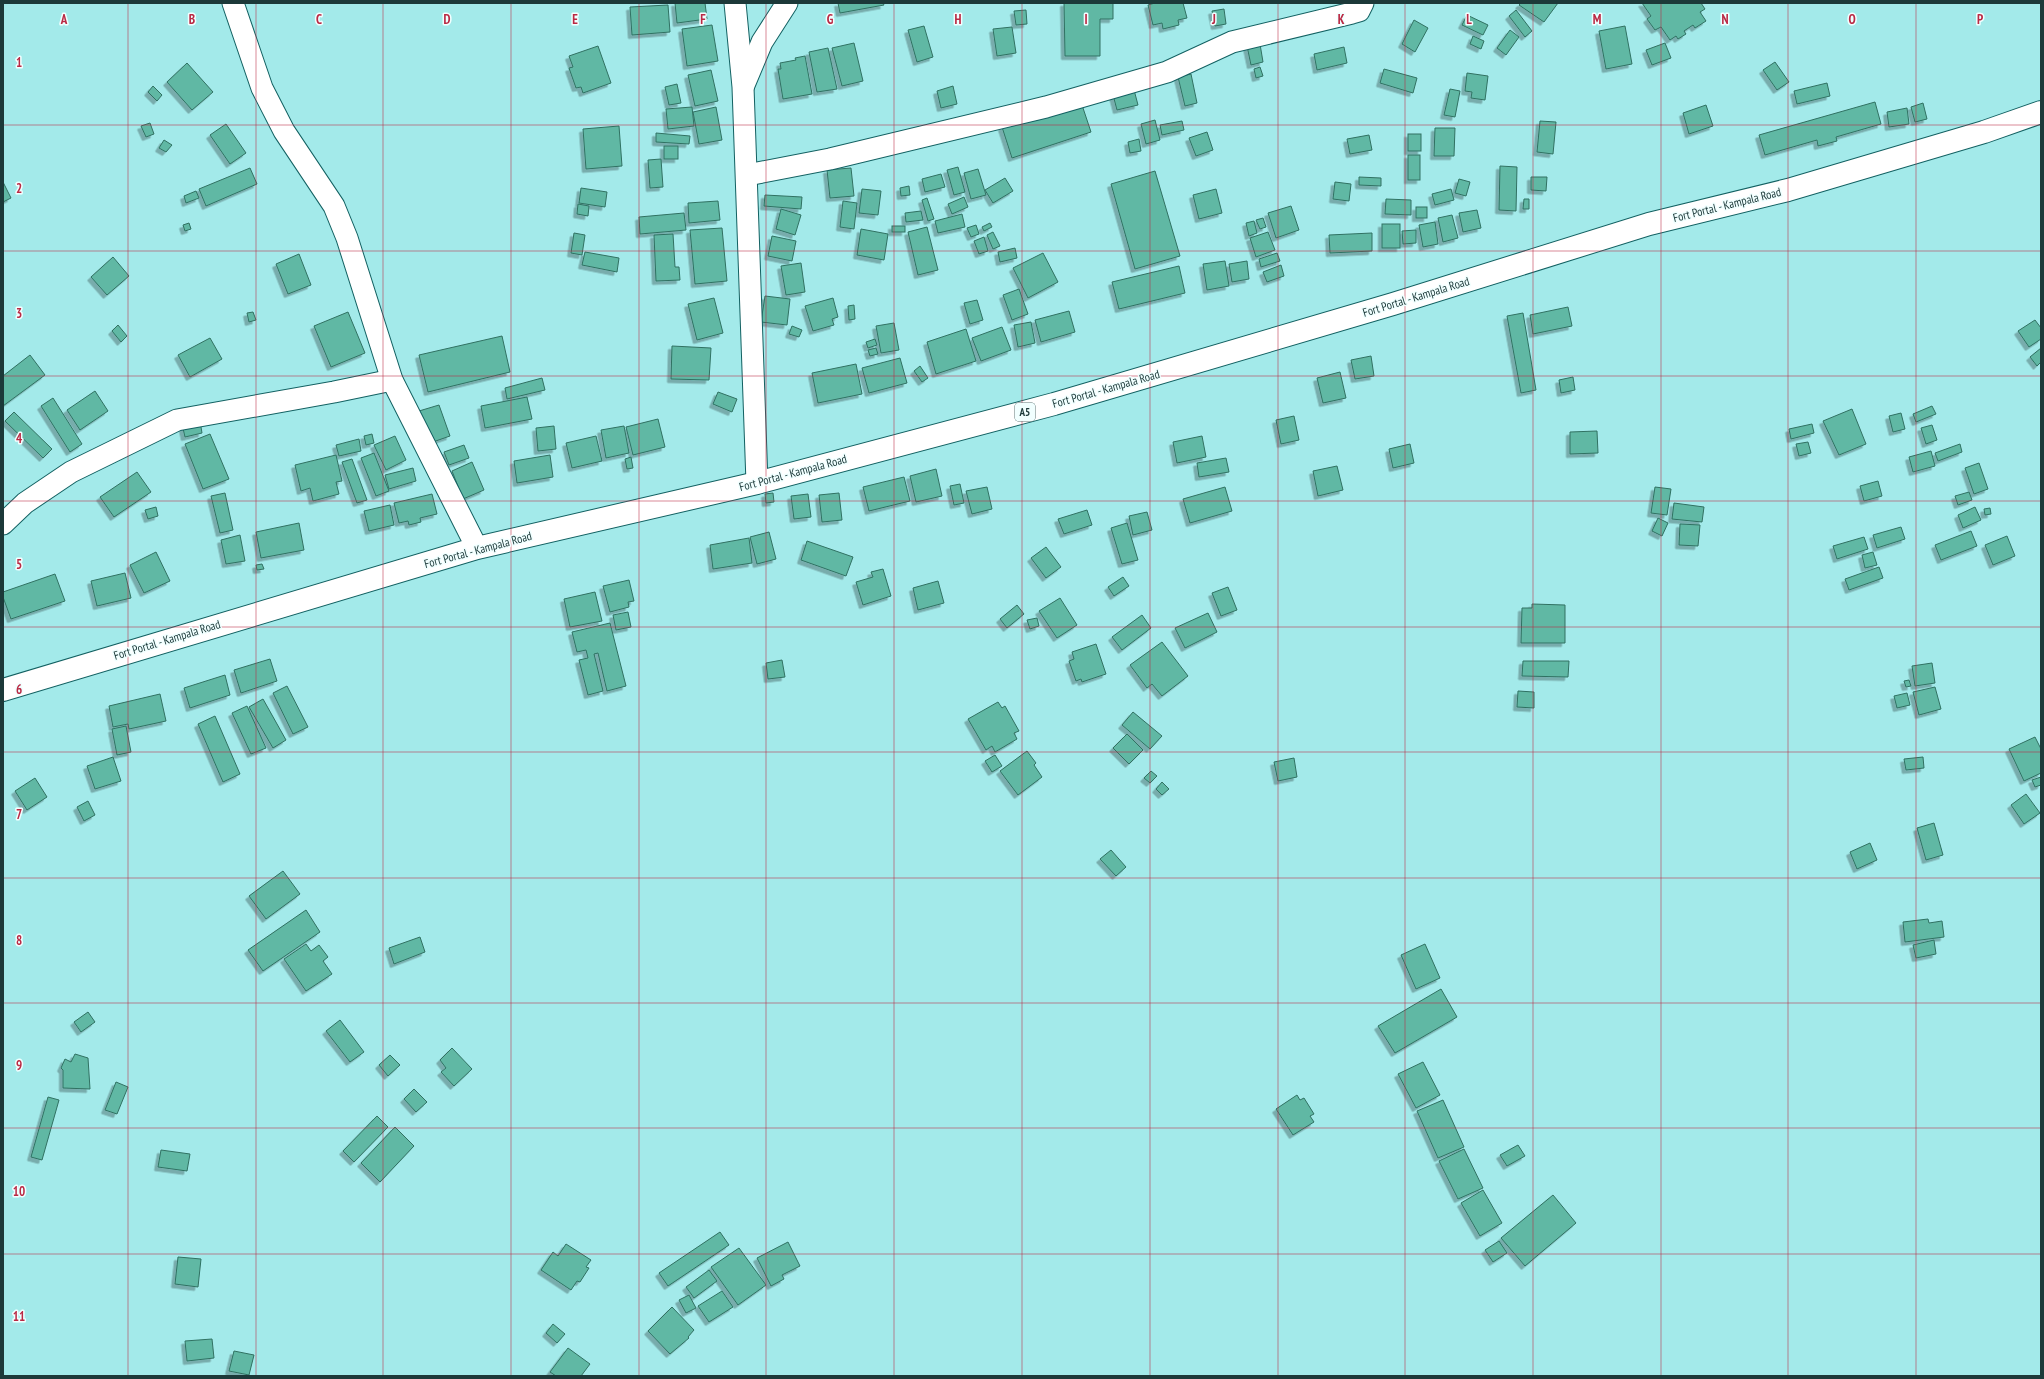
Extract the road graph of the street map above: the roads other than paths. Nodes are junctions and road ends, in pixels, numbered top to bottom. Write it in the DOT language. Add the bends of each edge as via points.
graph roads {
  1 [pos="233,3"];
  2 [pos="735,3"];
  3 [pos="787,3"];
  4 [pos="1363,3"];
  5 [pos="744,87"];
  6 [pos="2041,112"];
  7 [pos="747,175"];
  8 [pos="392,380"];
  9 [pos="757,483"];
  10 [pos="3,524"];
  11 [pos="477,548"];
  12 [pos="3,690"];
  1 -- 8 [label="street" via="262,88 284,132 334,206 350,246"];
  2 -- 5 [label="street"];
  3 -- 5 [label="street" via="762,42"];
  4 -- 7 [label="street" via="1359,11 1232,42 1167,72 1046,107 830,159"];
  5 -- 7 [label="street"];
  6 -- 9 [label="main road, Fort Portal - Kampala Road / A5" via="1984,132 1788,190 1648,224 1386,307 1054,404"];
  7 -- 9 [label="street"];
  8 -- 10 [label="street" via="177,420 71,472 25,503"];
  8 -- 11 [label="street"];
  9 -- 11 [label="main road, Fort Portal - Kampala Road / A5"];
  11 -- 12 [label="main road, Fort Portal - Kampala Road / A5"];
}
